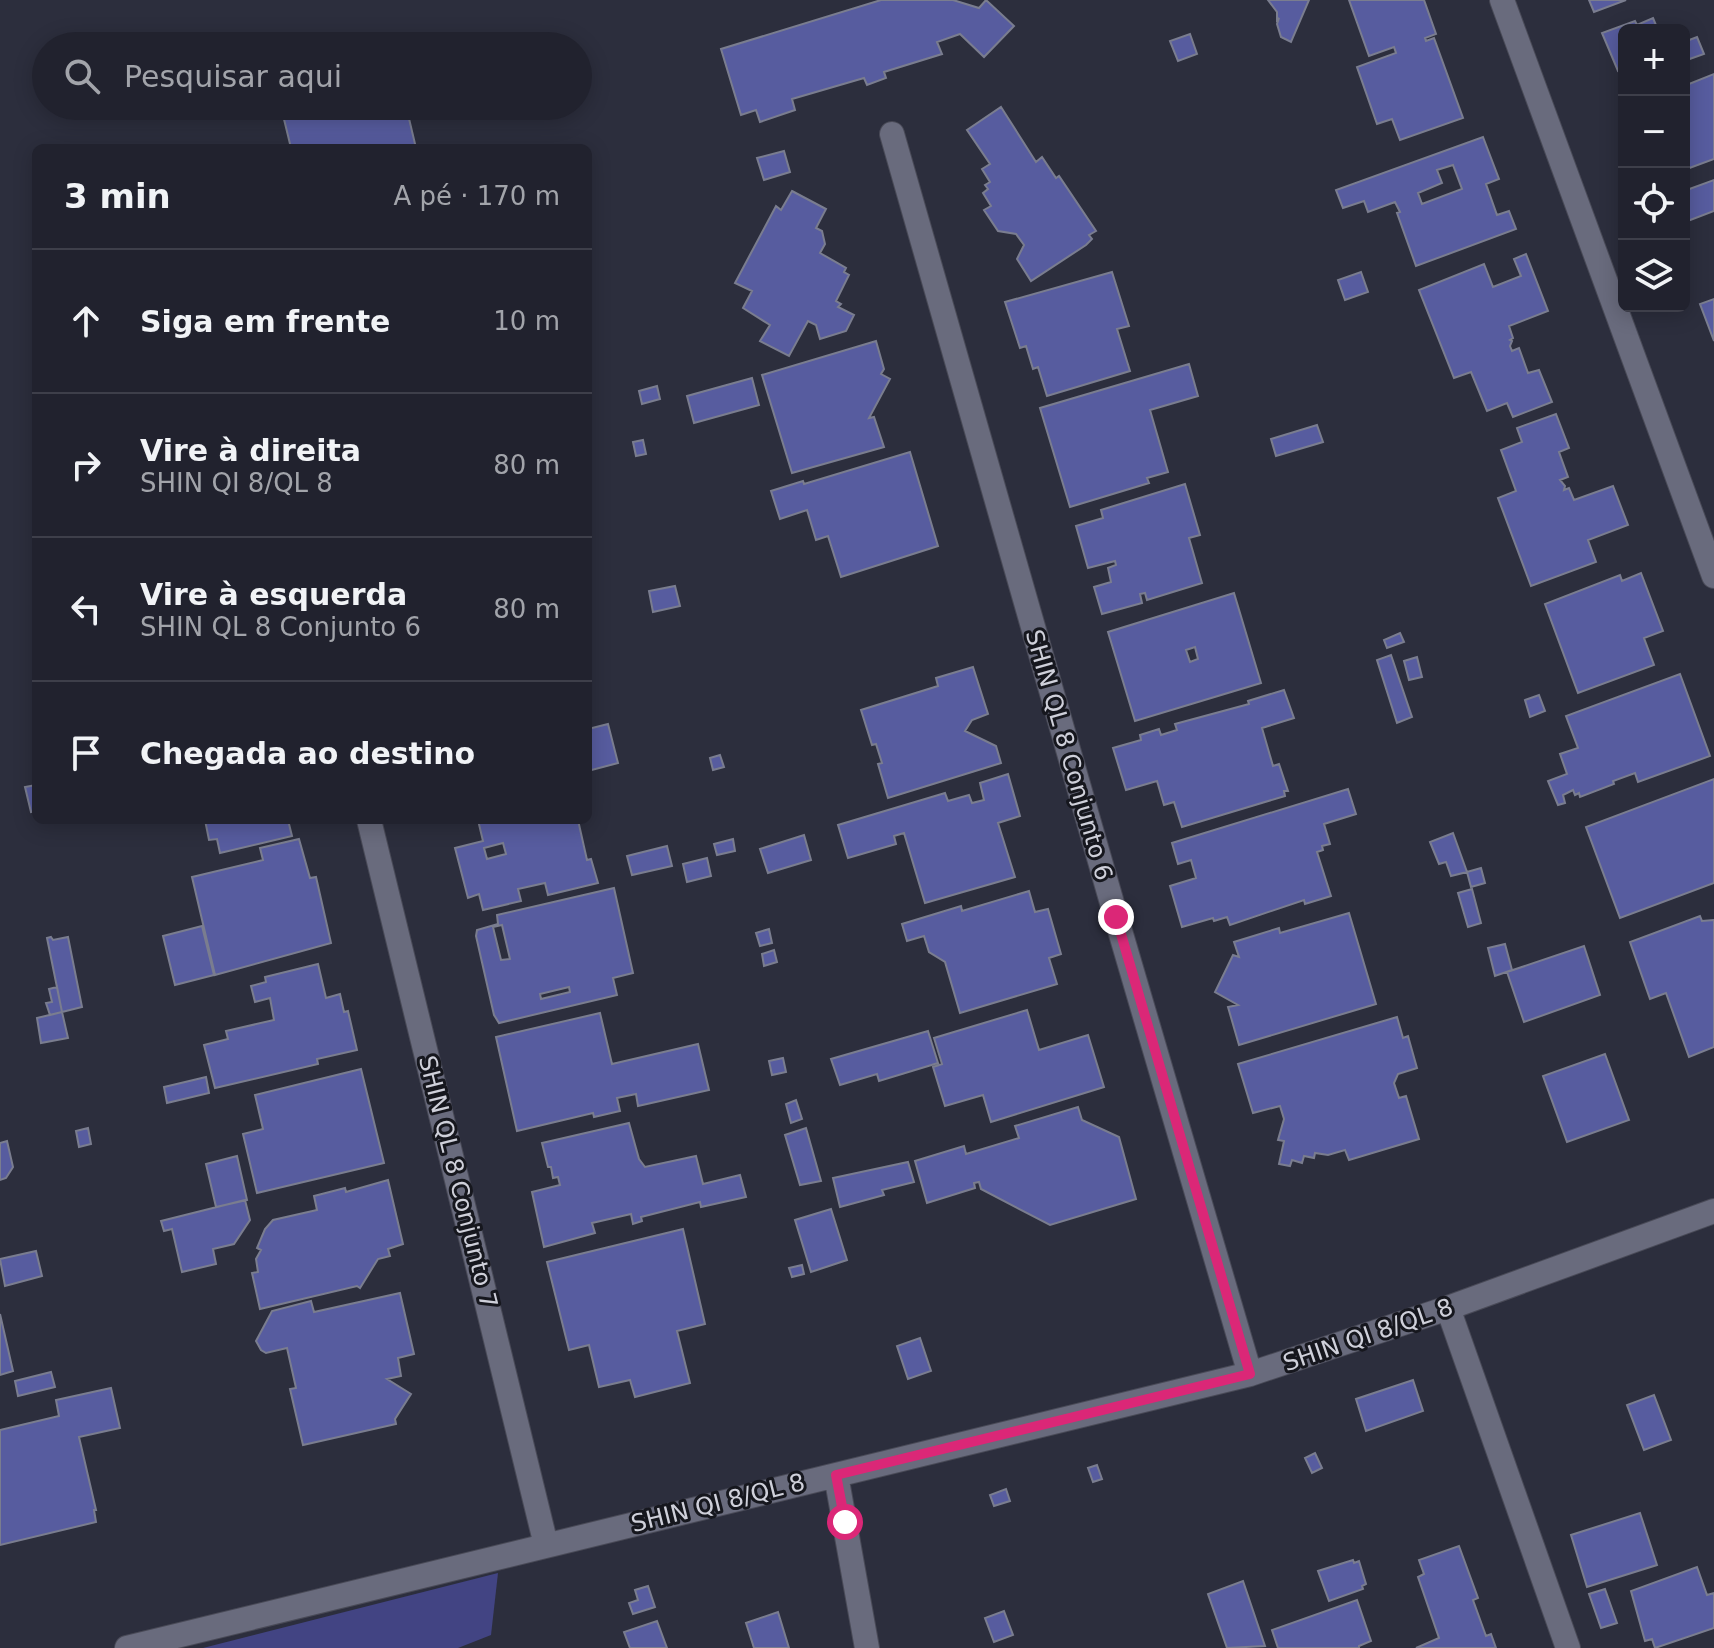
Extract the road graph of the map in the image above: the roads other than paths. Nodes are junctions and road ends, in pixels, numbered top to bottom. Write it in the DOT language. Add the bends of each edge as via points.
graph roads {
  1 [pos="1502,0"];
  2 [pos="892,134"];
  3 [pos="1714,576"];
  4 [pos="370,824"];
  5 [pos="1714,1211"];
  6 [pos="1448,1308"];
  7 [pos="1250,1374"];
  8 [pos="836,1475"];
  9 [pos="546,1545"];
  10 [pos="127,1648"];
  11 [pos="867,1648"];
  12 [pos="1568,1648"];
  1 -- 3 [label="street"];
  2 -- 7 [label="street, SHIN QL 8 Conjunto 6"];
  4 -- 9 [label="street, SHIN QL 8 Conjunto 7"];
  5 -- 6 [label="street, SHIN QI 8/QL 8"];
  6 -- 7 [label="street, SHIN QI 8/QL 8"];
  6 -- 12 [label="street"];
  7 -- 8 [label="street, SHIN QI 8/QL 8"];
  8 -- 9 [label="street, SHIN QI 8/QL 8"];
  8 -- 11 [label="street"];
  9 -- 10 [label="street, SHIN QI 8/QL 8"];
}
